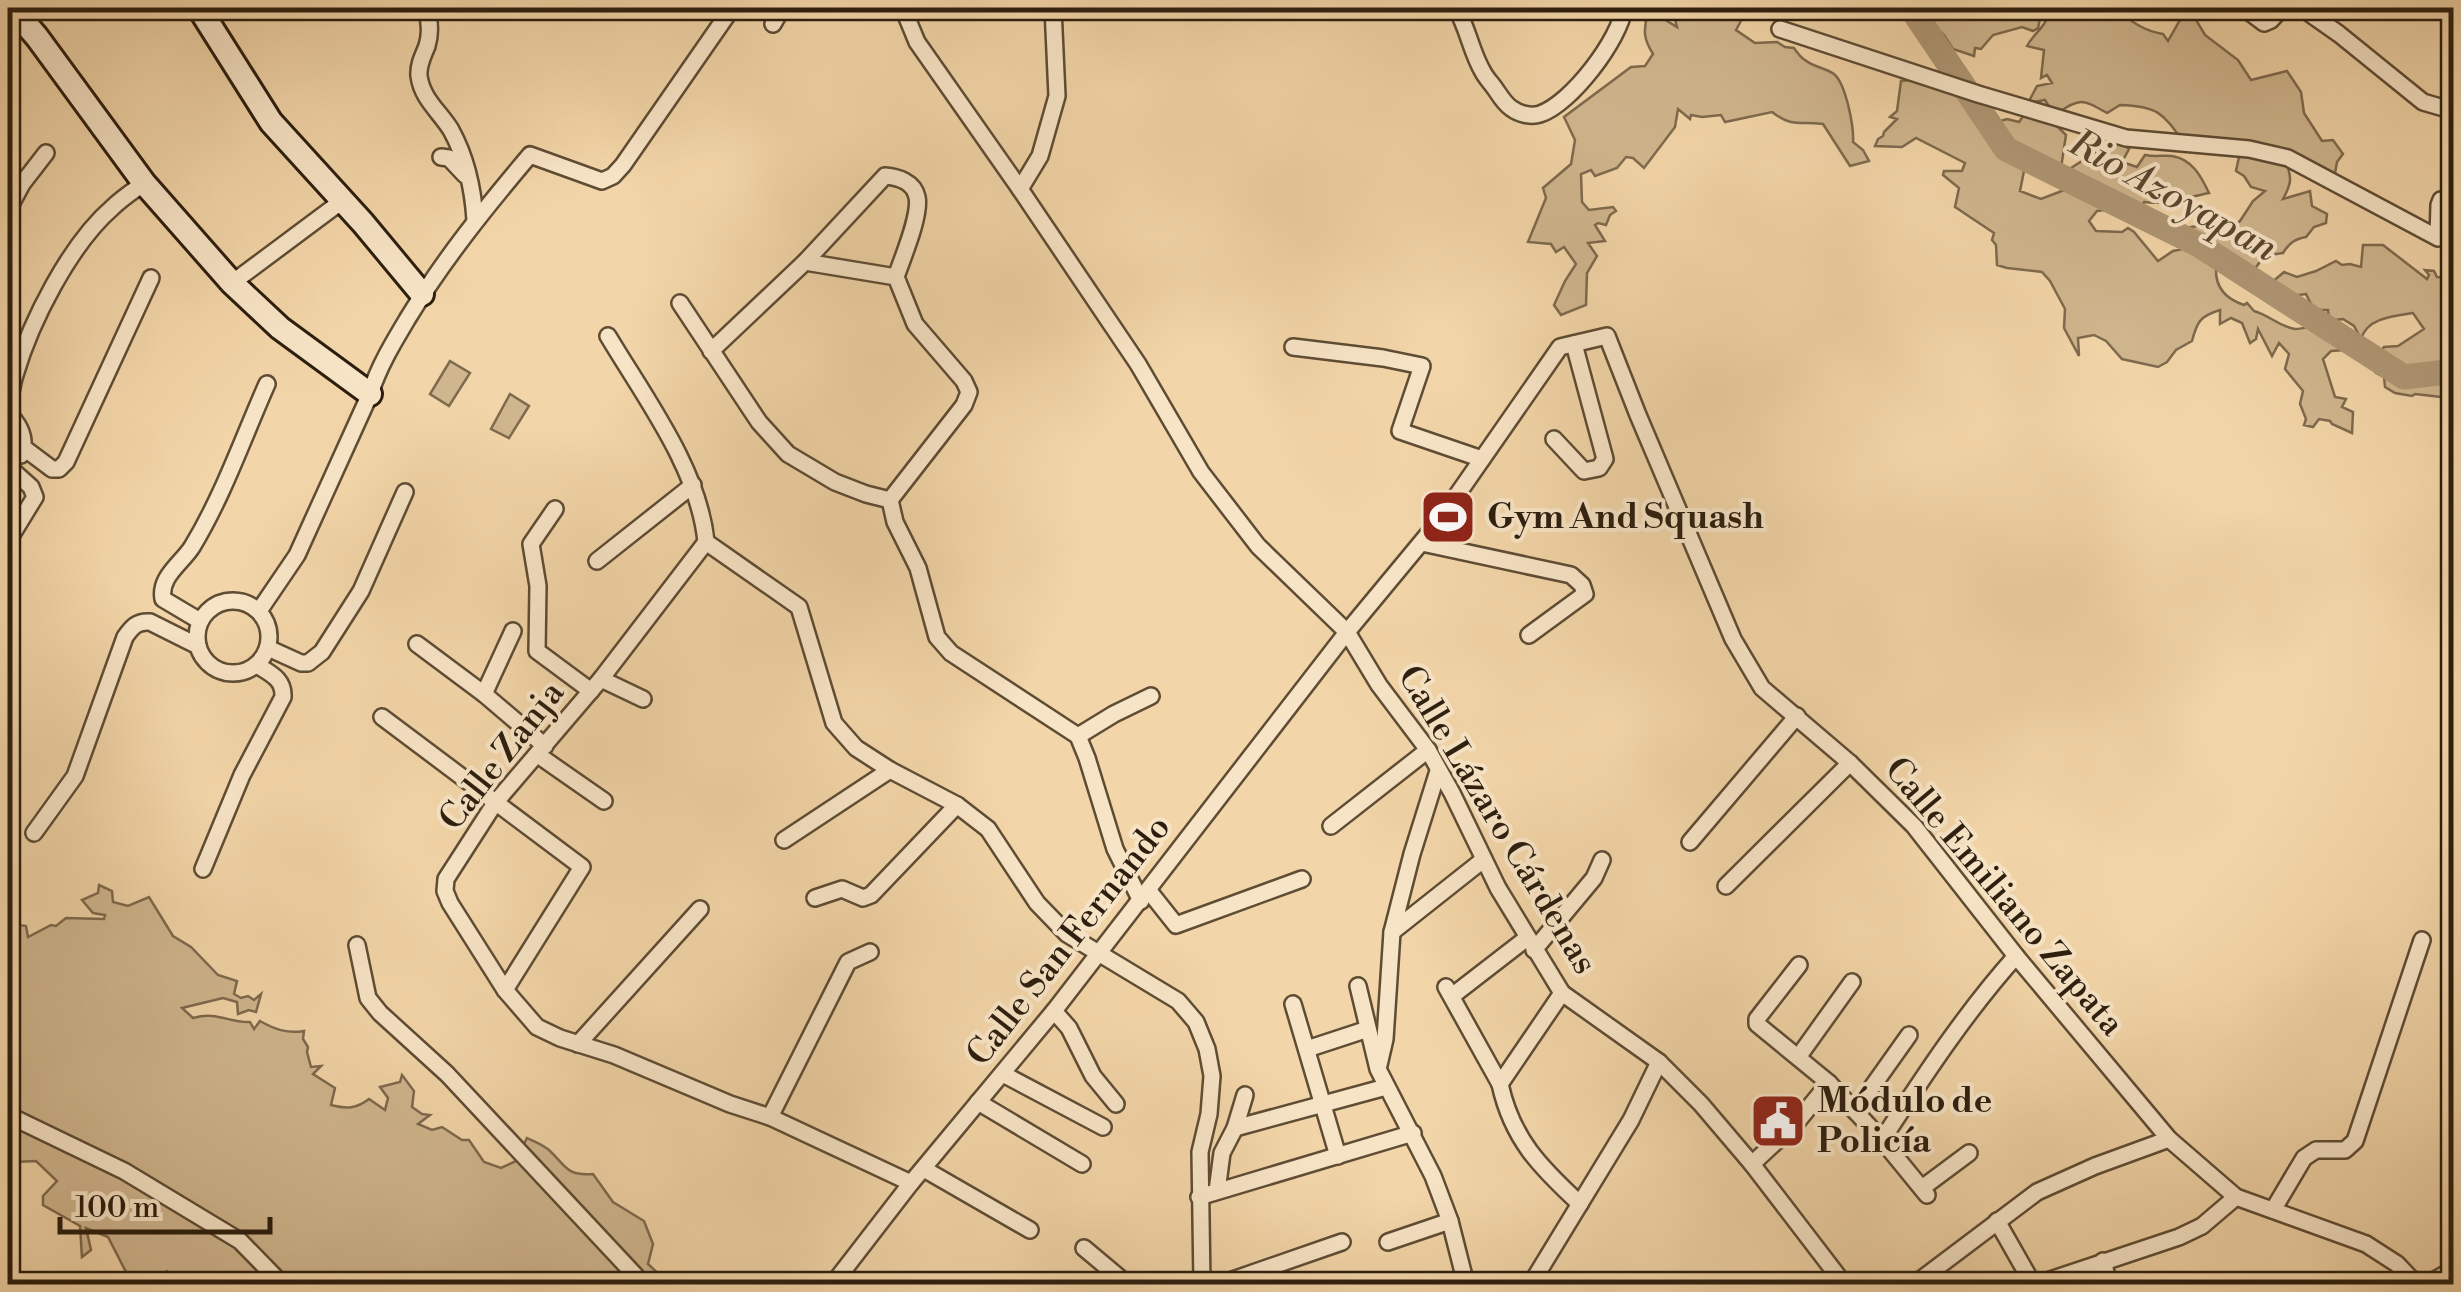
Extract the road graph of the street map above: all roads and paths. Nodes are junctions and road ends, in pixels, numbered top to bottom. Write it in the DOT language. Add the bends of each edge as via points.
graph roads {
  1 [pos="12,8"];
  2 [pos="198,8"];
  3 [pos="426,8"];
  4 [pos="732,8"];
  5 [pos="782,8"];
  6 [pos="903,8"];
  7 [pos="1053,8"];
  8 [pos="1456,8"];
  9 [pos="1624,8"];
  10 [pos="2244,8"];
  11 [pos="2282,8"];
  12 [pos="2302,8"];
  13 [pos="773,24"];
  14 [pos="1780,29"];
  15 [pos="2454,111"];
  16 [pos="46,152"];
  17 [pos="442,157"];
  18 [pos="144,183"];
  19 [pos="472,186"];
  20 [pos="1020,189"];
  21 [pos="2454,197"];
  22 [pos="342,201"];
  23 [pos="8,210"];
  24 [pos="475,220"];
  25 [pos="2446,237"];
  26 [pos="804,262"];
  27 [pos="896,277"];
  28 [pos="152,278"];
  29 [pos="232,283"];
  30 [pos="422,294"];
  31 [pos="680,303"];
  32 [pos="608,336"];
  33 [pos="1574,344"];
  34 [pos="1293,348"];
  35 [pos="710,351"];
  36 [pos="267,384"];
  37 [pos="370,394"];
  38 [pos="8,413"];
  39 [pos="1554,439"];
  40 [pos="24,448"];
  41 [pos="1482,459"];
  42 [pos="10,472"];
  43 [pos="692,485"];
  44 [pos="405,492"];
  45 [pos="890,500"];
  46 [pos="555,508"];
  47 [pos="8,541"];
  48 [pos="706,542"];
  49 [pos="1422,542"];
  50 [pos="597,561"];
  51 [pos="259,611"];
  52 [pos="200,621"];
  53 [pos="513,631"];
  54 [pos="1347,632"];
  55 [pos="1529,635"];
  56 [pos="417,644"];
  57 [pos="198,646"];
  58 [pos="268,648"];
  59 [pos="256,666"];
  60 [pos="596,685"];
  61 [pos="484,694"];
  62 [pos="1151,696"];
  63 [pos="644,699"];
  64 [pos="1797,716"];
  65 [pos="382,717"];
  66 [pos="1078,736"];
  67 [pos="541,750"];
  68 [pos="1428,750"];
  69 [pos="1850,763"];
  70 [pos="890,770"];
  71 [pos="1438,771"];
  72 [pos="604,801"];
  73 [pos="495,803"];
  74 [pos="957,805"];
  75 [pos="1331,826"];
  76 [pos="34,833"];
  77 [pos="784,840"];
  78 [pos="1690,842"];
  79 [pos="1483,860"];
  80 [pos="1602,860"];
  81 [pos="203,869"];
  82 [pos="1302,879"];
  83 [pos="1726,886"];
  84 [pos="1145,896"];
  85 [pos="814,898"];
  86 [pos="700,909"];
  87 [pos="1392,932"];
  88 [pos="2422,940"];
  89 [pos="1531,944"];
  90 [pos="357,945"];
  91 [pos="870,952"];
  92 [pos="1100,953"];
  93 [pos="2016,956"];
  94 [pos="1799,965"];
  95 [pos="1852,982"];
  96 [pos="1358,986"];
  97 [pos="504,990"];
  98 [pos="1562,993"];
  99 [pos="1293,1004"];
  100 [pos="1054,1011"];
  101 [pos="1368,1029"];
  102 [pos="1909,1036"];
  103 [pos="578,1044"];
  104 [pos="1307,1049"];
  105 [pos="1799,1056"];
  106 [pos="1659,1062"];
  107 [pos="1378,1069"];
  108 [pos="1003,1074"];
  109 [pos="1829,1082"];
  110 [pos="1500,1084"];
  111 [pos="1386,1087"];
  112 [pos="1245,1095"];
  113 [pos="978,1102"];
  114 [pos="1116,1104"];
  115 [pos="1324,1105"];
  116 [pos="1854,1111"];
  117 [pos="8,1115"];
  118 [pos="770,1117"];
  119 [pos="1103,1127"];
  120 [pos="1235,1128"];
  121 [pos="1413,1133"];
  122 [pos="2170,1138"];
  123 [pos="1882,1140"];
  124 [pos="1969,1154"];
  125 [pos="1338,1156"];
  126 [pos="1082,1164"];
  127 [pos="1752,1164"];
  128 [pos="924,1169"];
  129 [pos="911,1183"];
  130 [pos="1217,1191"];
  131 [pos="2236,1196"];
  132 [pos="1200,1197"];
  133 [pos="1580,1204"];
  134 [pos="2272,1210"];
  135 [pos="1450,1221"];
  136 [pos="1998,1221"];
  137 [pos="1030,1230"];
  138 [pos="1342,1242"];
  139 [pos="1388,1242"];
  140 [pos="1084,1248"];
  141 [pos="2103,1261"];
  142 [pos="2454,1269"];
  143 [pos="282,1284"];
  144 [pos="642,1284"];
  145 [pos="833,1284"];
  146 [pos="1127,1284"];
  147 [pos="1202,1284"];
  148 [pos="1222,1284"];
  149 [pos="1466,1284"];
  150 [pos="1531,1284"];
  151 [pos="1844,1284"];
  152 [pos="1916,1284"];
  153 [pos="2037,1284"];
  154 [pos="2109,1284"];
  155 [pos="2416,1284"];
  156 [pos="2428,1284"];
  1 -- 18 [label="street"];
  2 -- 22 [label="street" via="270,122"];
  3 -- 19 [label="street" via="430,30 419,74"];
  4 -- 24 [label="street" via="613,176 602,182 530,155"];
  5 -- 13 [label="street"];
  6 -- 20 [label="street, Calle Lázaro Cárdenas" via="916,42"];
  7 -- 20 [label="street" via="1057,96 1040,156"];
  8 -- 9 [label="street" via="1482,71 1509,108 1527,115 1551,108 1586,76"];
  10 -- 11 [label="street" via="2264,23"];
  12 -- 15 [label="street" via="2423,102"];
  14 -- 25 [label="street" via="2126,138 2249,148 2288,158"];
  16 -- 23 [label="street"];
  17 -- 19 [label="street" via="462,168"];
  18 -- 29 [label="street"];
  18 -- 38 [label="street" via="110,209 51,290 14,376"];
  19 -- 24 [label="street"];
  20 -- 54 [label="street, Calle Lázaro Cárdenas" via="1138,364 1201,472 1258,546"];
  21 -- 25 [label="street" via="2438,205"];
  22 -- 29 [label="street"];
  22 -- 30 [label="street"];
  24 -- 30 [label="street"];
  26 -- 27 [label="street"];
  26 -- 27 [label="street" via="885,176 896,176 918,198"];
  26 -- 35 [label="street"];
  27 -- 45 [label="street" via="915,324 969,392"];
  28 -- 40 [label="street" via="66,462 52,469"];
  29 -- 37 [label="street"];
  30 -- 37 [label="street"];
  31 -- 35 [label="street"];
  32 -- 43 [label="street"];
  33 -- 39 [label="street" via="1605,459 1584,471"];
  33 -- 41 [label="street, Calle San Fernando" via="1560,348"];
  33 -- 64 [label="street, Calle Emiliano Zapata" via="1608,336 1733,639 1762,688"];
  34 -- 41 [label="street" via="1422,366 1400,431"];
  35 -- 45 [label="street" via="788,454 834,482"];
  36 -- 52 [label="street" via="214,505 164,582 163,599"];
  37 -- 51 [label="street" via="298,554"];
  38 -- 40 [label="street"];
  40 -- 42 [label="street"];
  41 -- 49 [label="street, Calle San Fernando"];
  42 -- 47 [label="street" via="35,497"];
  43 -- 48 [label="street"];
  43 -- 50 [label="street"];
  44 -- 58 [label="street" via="361,591 322,652 301,663"];
  45 -- 66 [label="street" via="937,637 951,653"];
  46 -- 60 [label="street" via="531,544 537,651"];
  48 -- 60 [label="street, Calle Zanja"];
  48 -- 70 [label="street" via="799,607 834,723 856,748"];
  49 -- 54 [label="street, Calle San Fernando"];
  49 -- 55 [label="street" via="1571,575 1582,585 1584,594"];
  51 -- 52 [label="street" via="227,601"];
  51 -- 58 [label="street" via="269,628"];
  52 -- 57 [label="street"];
  53 -- 61 [label="street"];
  54 -- 68 [label="street, Calle Lázaro Cárdenas"];
  54 -- 84 [label="street, Calle San Fernando"];
  56 -- 61 [label="street"];
  57 -- 59 [label="street" via="222,672"];
  57 -- 76 [label="street" via="150,622 133,626 76,776"];
  58 -- 59 [label="street"];
  59 -- 81 [label="street" via="277,677 284,698"];
  60 -- 63 [label="street"];
  60 -- 67 [label="street, Calle Zanja"];
  61 -- 67 [label="street"];
  62 -- 66 [label="street"];
  64 -- 69 [label="street, Calle Emiliano Zapata"];
  64 -- 78 [label="street"];
  65 -- 73 [label="street"];
  66 -- 84 [label="street" via="1115,850"];
  67 -- 72 [label="street"];
  67 -- 73 [label="street, Calle Zanja"];
  68 -- 71 [label="street, Calle Lázaro Cárdenas"];
  68 -- 75 [label="street"];
  69 -- 83 [label="street"];
  69 -- 93 [label="street, Calle Emiliano Zapata" via="1914,826"];
  70 -- 74 [label="street"];
  70 -- 77 [label="street"];
  71 -- 79 [label="street, Calle Lázaro Cárdenas"];
  71 -- 87 [label="street"];
  73 -- 97 [label="street, Calle Zanja" via="445,890"];
  73 -- 97 [label="street" via="582,866"];
  74 -- 85 [label="street" via="871,895 842,888"];
  74 -- 92 [label="street" via="988,829 1067,934"];
  79 -- 87 [label="street"];
  79 -- 89 [label="street, Calle Lázaro Cárdenas"];
  80 -- 89 [label="street" via="1594,878"];
  82 -- 84 [label="street" via="1176,925"];
  84 -- 92 [label="street, Calle San Fernando"];
  86 -- 103 [label="street"];
  87 -- 107 [label="street"];
  88 -- 134 [label="street" via="2355,1141 2345,1150 2316,1150 2304,1158"];
  89 -- 98 [label="street, Calle Lázaro Cárdenas"];
  89 -- 110 [label="street" via="1449,992"];
  90 -- 144 [label="street" via="368,998 380,1013 447,1074"];
  91 -- 118 [label="street" via="848,962"];
  92 -- 100 [label="street, Calle San Fernando"];
  92 -- 132 [label="street" via="1178,1001 1202,1036 1212,1076"];
  93 -- 122 [label="street, Calle Emiliano Zapata"];
  93 -- 123 [label="street" via="1942,1047"];
  94 -- 105 [label="street" via="1757,1020"];
  95 -- 105 [label="street"];
  96 -- 101 [label="street"];
  97 -- 103 [label="street, Calle Zanja" via="537,1027"];
  98 -- 106 [label="street, Calle Lázaro Cárdenas"];
  98 -- 110 [label="street"];
  99 -- 104 [label="street"];
  100 -- 108 [label="street, Calle San Fernando"];
  100 -- 114 [label="street"];
  101 -- 104 [label="street"];
  101 -- 107 [label="street"];
  102 -- 116 [label="street"];
  103 -- 118 [label="street, Calle Zanja"];
  104 -- 115 [label="street"];
  105 -- 109 [label="street"];
  106 -- 127 [label="street, Calle Lázaro Cárdenas"];
  106 -- 133 [label="street"];
  107 -- 111 [label="street"];
  108 -- 113 [label="street, Calle San Fernando"];
  108 -- 119 [label="street"];
  109 -- 116 [label="street"];
  109 -- 127 [label="street"];
  110 -- 133 [label="street" via="1526,1148"];
  111 -- 115 [label="street"];
  111 -- 121 [label="street"];
  112 -- 120 [label="street"];
  113 -- 126 [label="street"];
  113 -- 128 [label="street, Calle San Fernando"];
  115 -- 120 [label="street"];
  115 -- 125 [label="street"];
  116 -- 123 [label="street"];
  117 -- 143 [label="street" via="124,1171 240,1241"];
  118 -- 129 [label="street, Calle Zanja"];
  120 -- 130 [label="street" via="1222,1153"];
  121 -- 125 [label="street"];
  121 -- 135 [label="street"];
  122 -- 131 [label="street, Calle Emiliano Zapata"];
  122 -- 136 [label="street" via="2037,1192"];
  123 -- 124 [label="street" via="1924,1192"];
  125 -- 130 [label="street"];
  127 -- 151 [label="street, Calle Lázaro Cárdenas"];
  128 -- 129 [label="street, Calle San Fernando"];
  128 -- 137 [label="street"];
  129 -- 145 [label="street, Calle San Fernando"];
  130 -- 132 [label="street"];
  131 -- 134 [label="street, Calle Emiliano Zapata"];
  131 -- 141 [label="street" via="2180,1237"];
  132 -- 147 [label="street"];
  133 -- 150 [label="street"];
  134 -- 155 [label="street, Calle Emiliano Zapata" via="2366,1244"];
  135 -- 139 [label="street"];
  135 -- 149 [label="street"];
  136 -- 152 [label="street"];
  136 -- 153 [label="street"];
  138 -- 148 [label="street"];
  140 -- 146 [label="street"];
  141 -- 153 [label="street"];
  141 -- 154 [label="street"];
  142 -- 156 [label="street"];
}
